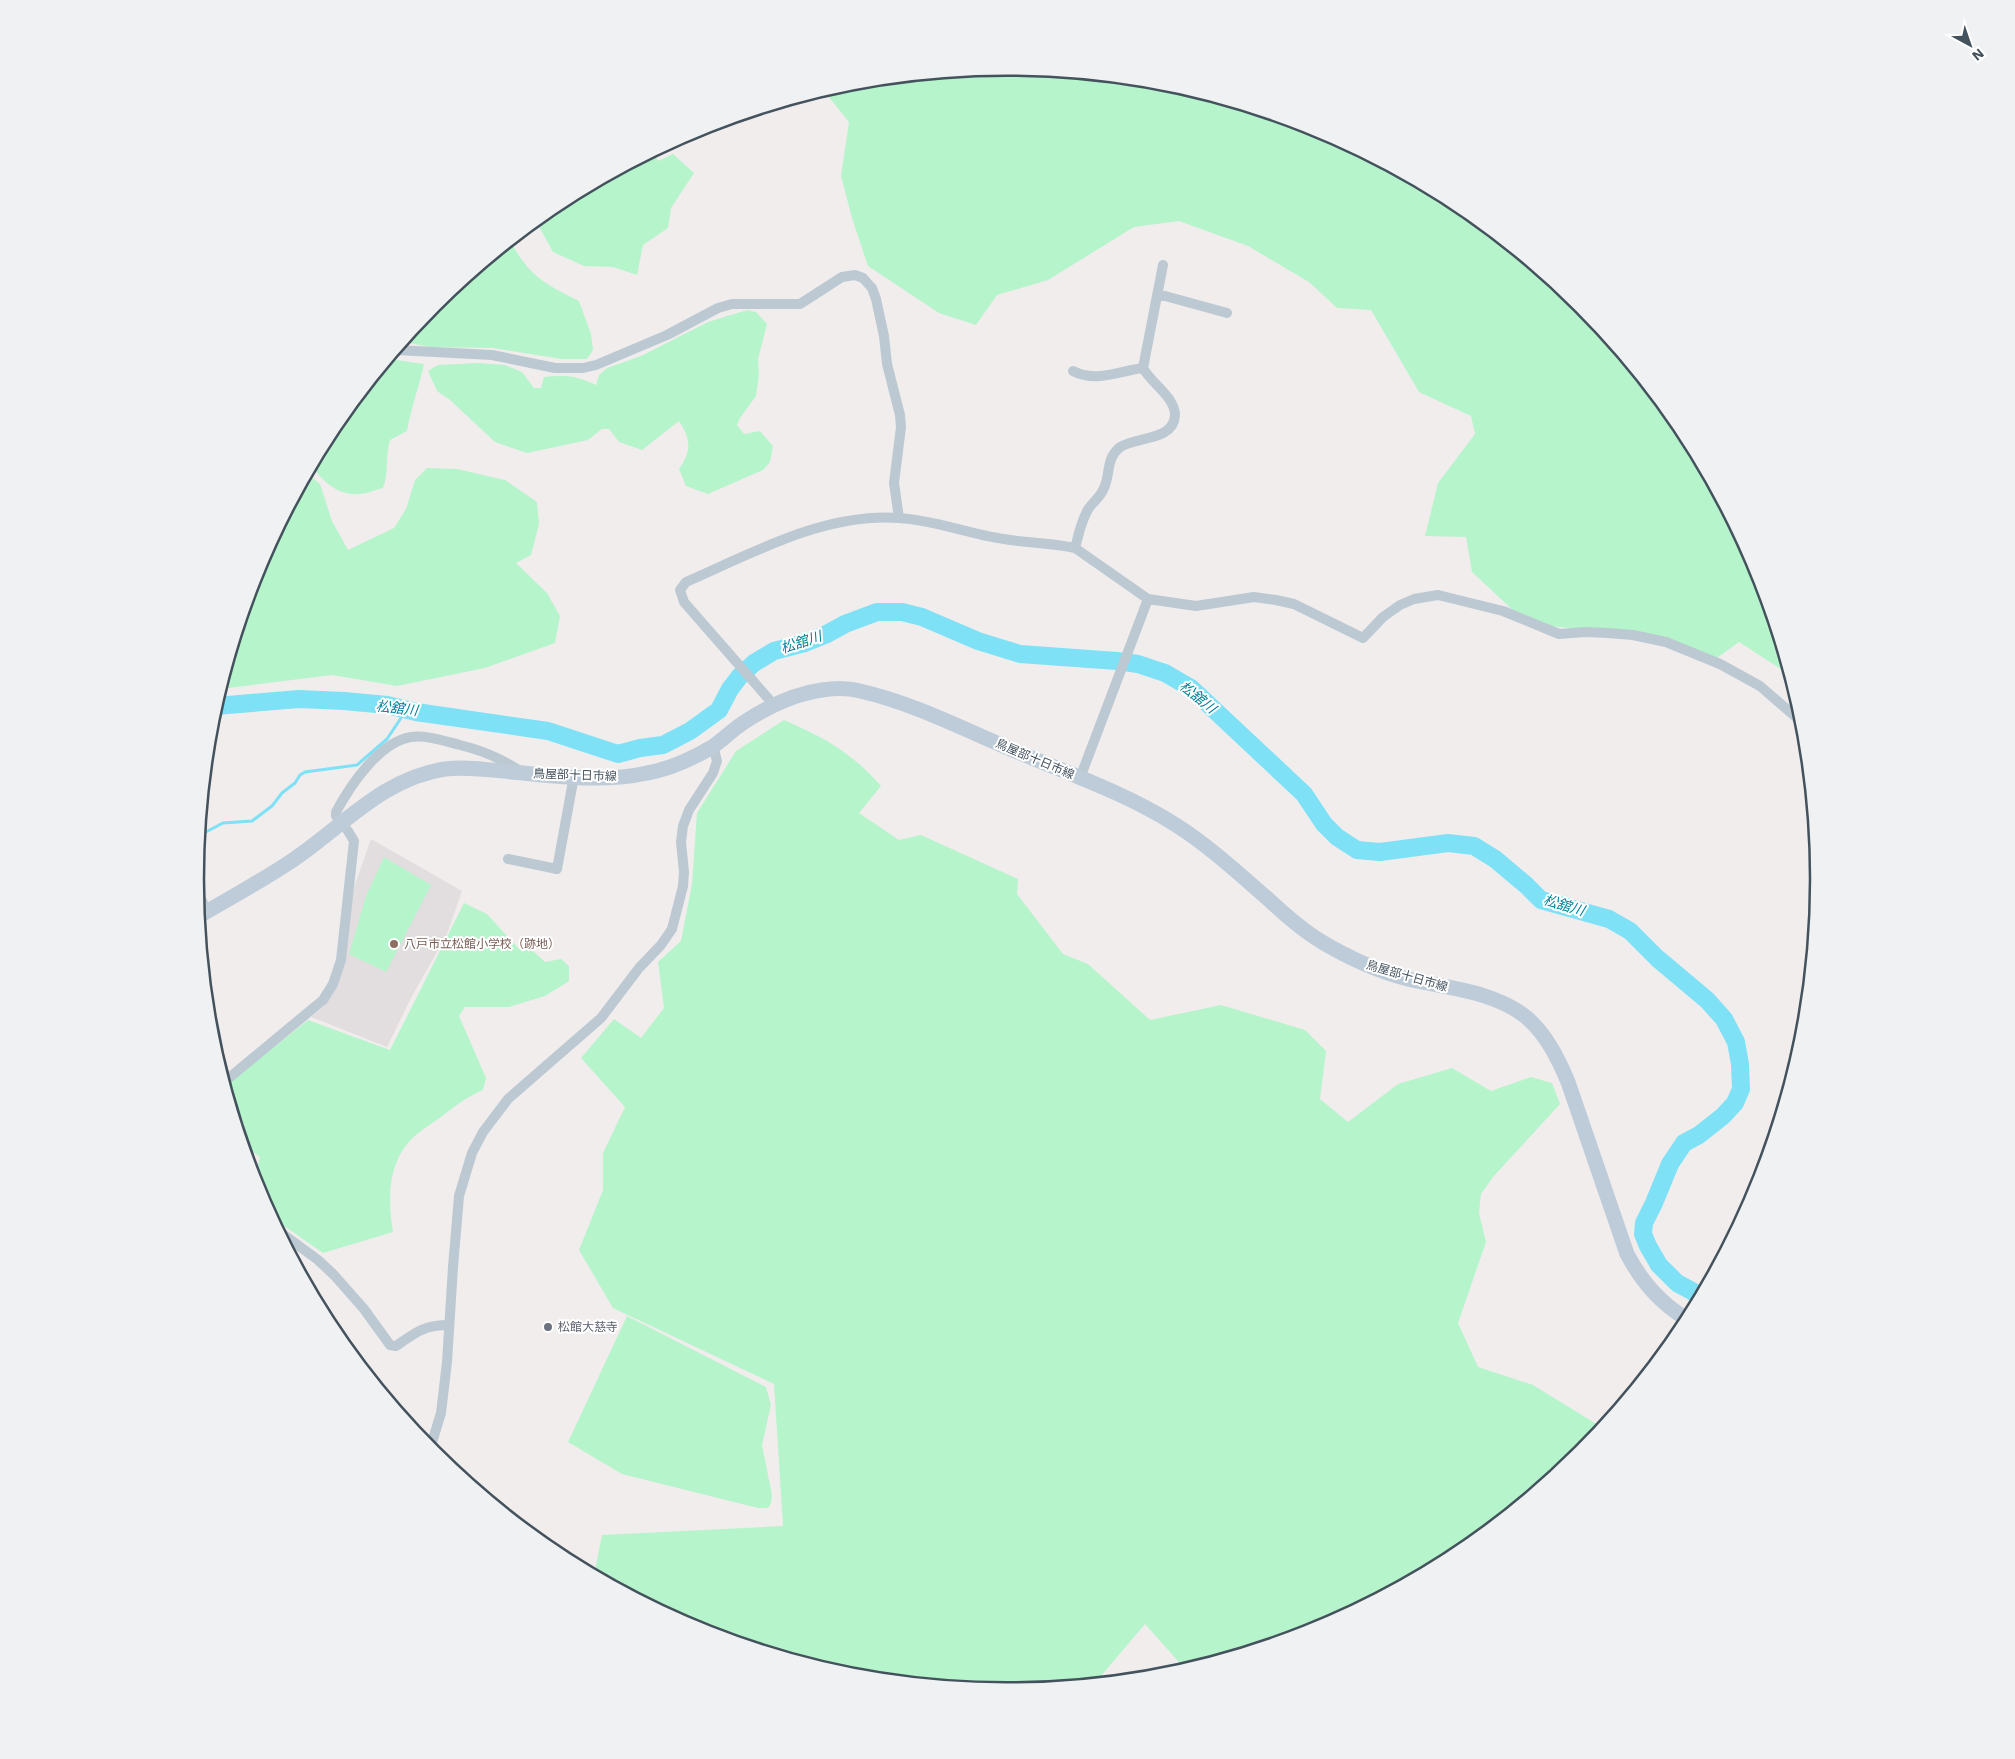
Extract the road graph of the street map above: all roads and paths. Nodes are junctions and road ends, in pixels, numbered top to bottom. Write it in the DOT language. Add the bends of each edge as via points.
graph roads {
  1 [pos="1162,265"];
  2 [pos="1158,294"];
  3 [pos="1227,313"];
  4 [pos="404,350"];
  5 [pos="1144,368"];
  6 [pos="1073,371"];
  7 [pos="898,518"];
  8 [pos="1075,548"];
  9 [pos="1148,600"];
  10 [pos="774,705"];
  11 [pos="1793,714"];
  12 [pos="713,746"];
  13 [pos="524,773"];
  14 [pos="574,776"];
  15 [pos="1080,778"];
  16 [pos="342,824"];
  17 [pos="508,859"];
  18 [pos="205,913"];
  19 [pos="230,1077"];
  20 [pos="289,1239"];
  21 [pos="1682,1315"];
  22 [pos="449,1325"];
  23 [pos="433,1440"];
  1 -- 2 [label="street"];
  2 -- 3 [label="street"];
  2 -- 5 [label="street"];
  4 -- 7 [label="street" via="492,355 555,368 596,366 718,308 732,304 800,304 842,277 856,275 872,288 876,299 900,415 894,483"];
  5 -- 6 [label="street" via="1093,377"];
  5 -- 8 [label="street" via="1173,405 1175,416 1172,425 1165,432 1128,443 1114,453 1109,461 1103,490 1082,521"];
  7 -- 8 [label="street" via="948,525 1003,539"];
  7 -- 10 [label="street" via="854,520 789,537 686,582 680,590 684,602"];
  8 -- 9 [label="street"];
  9 -- 11 [label="street" via="1196,606 1254,597 1276,600 1294,604 1363,638 1400,605 1438,595 1503,611 1559,634 1608,632 1666,642 1720,664 1760,686"];
  9 -- 15 [label="street"];
  10 -- 12 [label="main road, 鳥屋部十日市線"];
  10 -- 15 [label="main road, 鳥屋部十日市線" via="797,695 855,689 895,700"];
  12 -- 14 [label="main road, 鳥屋部十日市線" via="656,772 610,778"];
  12 -- 22 [label="street" via="717,761 713,773 689,810 683,826 683,886 672,930 601,1018 508,1099 483,1132 472,1154 460,1196"];
  13 -- 14 [label="main road, 鳥屋部十日市線"];
  13 -- 16 [label="main road, 鳥屋部十日市線" via="470,768 425,773 400,782 377,796"];
  13 -- 16 [label="street" via="467,747 423,737 405,739 384,750 362,773 336,812"];
  14 -- 17 [label="street" via="557,869"];
  15 -- 21 [label="main road, 鳥屋部十日市線" via="1175,824 1209,848 1316,938 1342,954 1380,971 1497,1001 1525,1016 1547,1040 1561,1066 1627,1254 1646,1286"];
  16 -- 18 [label="main road, 鳥屋部十日市線" via="294,859"];
  16 -- 19 [label="street" via="354,842 354,854 341,960 333,984 324,1000"];
  20 -- 22 [label="street" via="334,1275 390,1345 396,1346 424,1328"];
  22 -- 23 [label="street" via="441,1413"];
}
